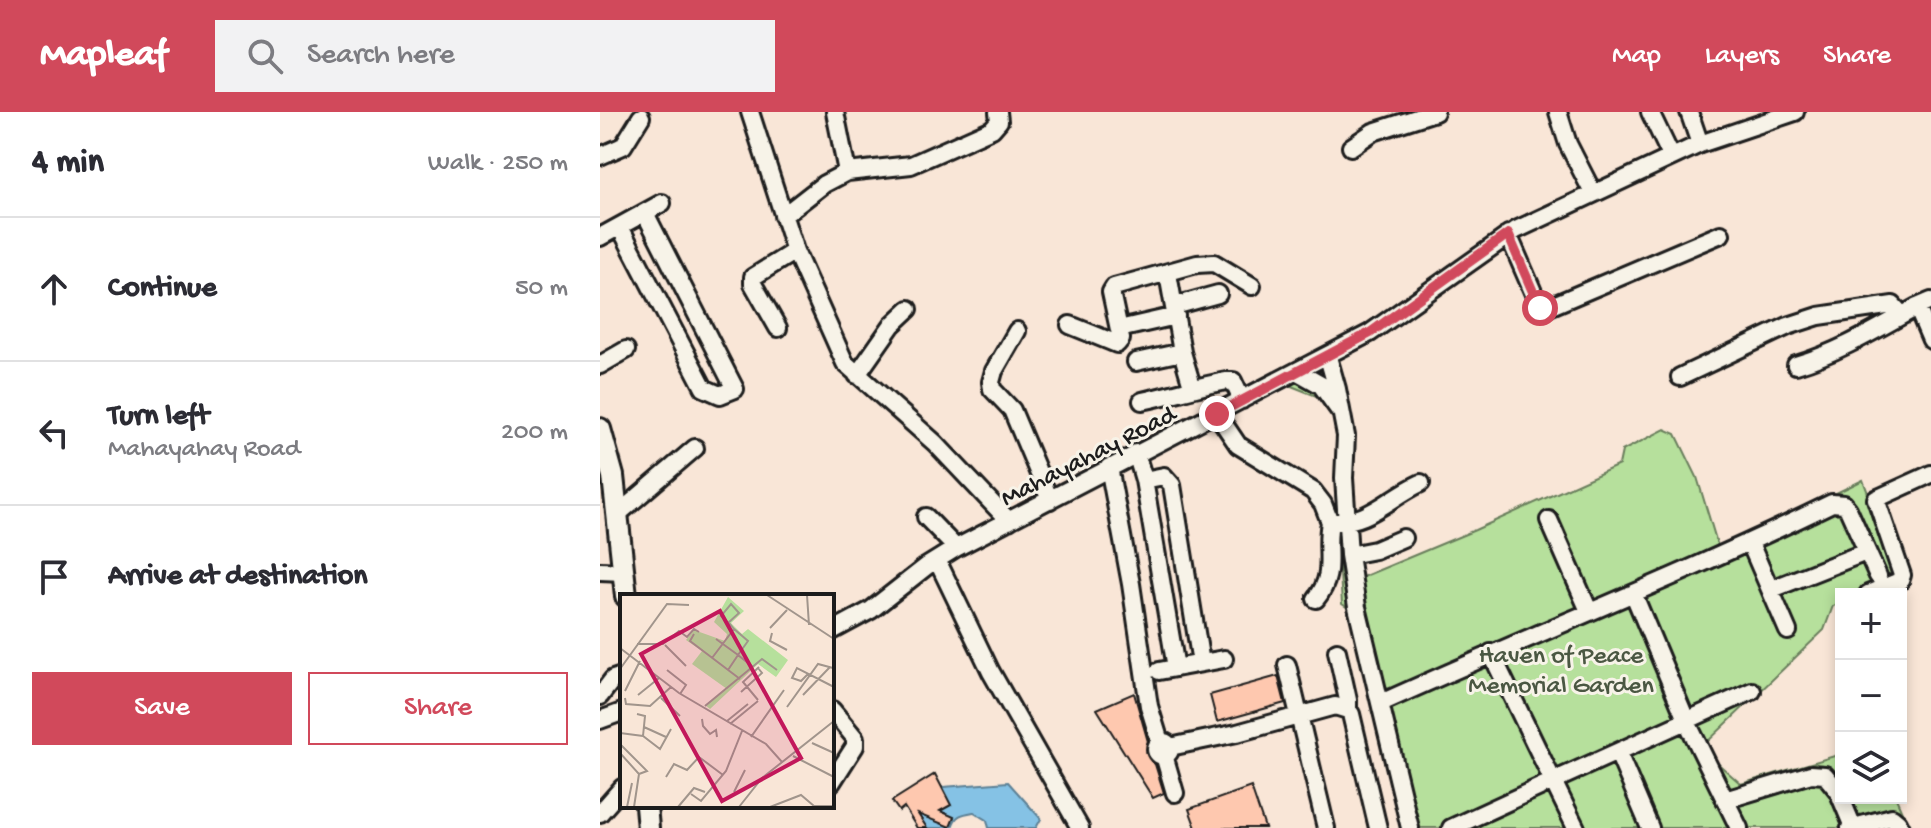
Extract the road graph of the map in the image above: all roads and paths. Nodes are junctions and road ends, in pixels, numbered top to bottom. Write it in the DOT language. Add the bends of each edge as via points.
graph roads {
  1 [pos="750,112"];
  2 [pos="835,112"];
  3 [pos="998,112"];
  4 [pos="1435,112"];
  5 [pos="1558,112"];
  6 [pos="1650,112"];
  7 [pos="1689,112"];
  8 [pos="1795,112"];
  9 [pos="641,117"];
  10 [pos="1700,144"];
  11 [pos="1351,147"];
  12 [pos="600,156"];
  13 [pos="1671,156"];
  14 [pos="847,172"];
  15 [pos="1593,193"];
  16 [pos="662,203"];
  17 [pos="645,213"];
  18 [pos="783,216"];
  19 [pos="620,227"];
  20 [pos="1508,234"];
  21 [pos="1721,234"];
  22 [pos="600,237"];
  23 [pos="795,251"];
  24 [pos="1168,274"];
  25 [pos="1252,286"];
  26 [pos="683,289"];
  27 [pos="1218,294"];
  28 [pos="657,299"];
  29 [pos="1917,308"];
  30 [pos="909,309"];
  31 [pos="1175,311"];
  32 [pos="1070,325"];
  33 [pos="778,328"];
  34 [pos="1119,329"];
  35 [pos="1017,331"];
  36 [pos="1931,340"];
  37 [pos="626,350"];
  38 [pos="1182,352"];
  39 [pos="1333,354"];
  40 [pos="1136,362"];
  41 [pos="600,365"];
  42 [pos="1796,365"];
  43 [pos="1298,372"];
  44 [pos="857,375"];
  45 [pos="1680,377"];
  46 [pos="1192,386"];
  47 [pos="1242,400"];
  48 [pos="1142,401"];
  49 [pos="1217,414"];
  50 [pos="1341,415"];
  51 [pos="600,429"];
  52 [pos="1355,434"];
  53 [pos="695,448"];
  54 [pos="1136,453"];
  55 [pos="1109,467"];
  56 [pos="1931,474"];
  57 [pos="1144,480"];
  58 [pos="1421,483"];
  59 [pos="1050,500"];
  60 [pos="618,514"];
  61 [pos="926,517"];
  62 [pos="1549,520"];
  63 [pos="1009,521"];
  64 [pos="1339,522"];
  65 [pos="1403,538"];
  66 [pos="1750,543"];
  67 [pos="956,548"];
  68 [pos="1866,552"];
  69 [pos="1349,555"];
  70 [pos="937,560"];
  71 [pos="600,571"];
  72 [pos="624,572"];
  73 [pos="1878,576"];
  74 [pos="1883,588"];
  75 [pos="1772,589"];
  76 [pos="626,594"];
  77 [pos="1634,595"];
  78 [pos="1316,599"];
  79 [pos="1589,611"];
  80 [pos="834,630"];
  81 [pos="1788,631"];
  82 [pos="1337,651"];
  83 [pos="1491,653"];
  84 [pos="1224,659"];
  85 [pos="1201,663"];
  86 [pos="1287,665"];
  87 [pos="1176,668"];
  88 [pos="1159,671"];
  89 [pos="620,677"];
  90 [pos="1752,691"];
  91 [pos="600,696"];
  92 [pos="1381,703"];
  93 [pos="1348,710"];
  94 [pos="834,712"];
  95 [pos="620,713"];
  96 [pos="1298,717"];
  97 [pos="600,720"];
  98 [pos="1687,722"];
  99 [pos="1165,748"];
  100 [pos="1618,753"];
  101 [pos="834,779"];
  102 [pos="1553,781"];
  103 [pos="620,790"];
  104 [pos="1175,793"];
  105 [pos="1725,800"];
  106 [pos="646,808"];
  107 [pos="600,813"];
  108 [pos="648,828"];
  109 [pos="1080,828"];
  110 [pos="1326,828"];
  111 [pos="1378,828"];
  112 [pos="1410,828"];
  113 [pos="1451,828"];
  114 [pos="1576,828"];
  115 [pos="1650,828"];
  116 [pos="1739,828"];
  117 [pos="1851,828"];
  118 [pos="1901,828"];
  1 -- 18 [label="street"];
  2 -- 14 [label="street"];
  3 -- 14 [label="street" via="992,129 911,165"];
  4 -- 11 [label="street" via="1373,132"];
  5 -- 15 [label="street"];
  6 -- 13 [label="street"];
  7 -- 10 [label="street"];
  8 -- 10 [label="street, Mahayahay Road"];
  9 -- 12 [label="street" via="623,146"];
  10 -- 13 [label="street, Mahayahay Road"];
  13 -- 15 [label="street, Mahayahay Road"];
  14 -- 18 [label="street"];
  15 -- 20 [label="street, Mahayahay Road"];
  16 -- 17 [label="street"];
  17 -- 19 [label="street"];
  17 -- 26 [label="street"];
  18 -- 23 [label="street"];
  19 -- 22 [label="street"];
  19 -- 28 [label="street"];
  20 -- 21 [label="street" via="1544,309"];
  20 -- 39 [label="street, Mahayahay Road"];
  23 -- 33 [label="street" via="753,277"];
  23 -- 44 [label="street" via="845,363"];
  24 -- 25 [label="street" via="1214,263"];
  24 -- 31 [label="street"];
  24 -- 34 [label="street" via="1114,287"];
  26 -- 28 [label="street"];
  26 -- 28 [label="street" via="735,389 720,395 704,388"];
  27 -- 31 [label="street"];
  29 -- 36 [label="street"];
  29 -- 42 [label="street" via="1828,356"];
  29 -- 45 [label="street" via="1893,305 1819,316"];
  30 -- 44 [label="street"];
  31 -- 34 [label="street"];
  31 -- 38 [label="street"];
  32 -- 34 [label="street" via="1117,344"];
  35 -- 59 [label="street" via="994,371 992,389 1012,410"];
  37 -- 41 [label="street"];
  38 -- 40 [label="street"];
  38 -- 46 [label="street"];
  39 -- 43 [label="street, Mahayahay Road"];
  39 -- 50 [label="street"];
  39 -- 52 [label="street"];
  43 -- 47 [label="street, Mahayahay Road"];
  43 -- 50 [label="street" via="1321,385"];
  44 -- 63 [label="street" via="935,443"];
  46 -- 47 [label="street" via="1230,381"];
  46 -- 48 [label="street"];
  47 -- 49 [label="street, Mahayahay Road"];
  49 -- 54 [label="street, Mahayahay Road"];
  49 -- 64 [label="street" via="1238,445 1313,491"];
  50 -- 64 [label="street" via="1346,436"];
  51 -- 60 [label="main road"];
  53 -- 60 [label="street"];
  54 -- 55 [label="street, Mahayahay Road"];
  54 -- 57 [label="street"];
  55 -- 59 [label="street, Mahayahay Road"];
  55 -- 99 [label="street" via="1149,706"];
  56 -- 74 [label="street" via="1876,499 1902,575"];
  57 -- 85 [label="street" via="1164,476 1172,485"];
  57 -- 87 [label="street"];
  58 -- 64 [label="street" via="1365,518"];
  59 -- 63 [label="street, Mahayahay Road"];
  60 -- 72 [label="main road"];
  61 -- 67 [label="street"];
  62 -- 79 [label="street"];
  63 -- 67 [label="street, Mahayahay Road"];
  64 -- 69 [label="street"];
  64 -- 78 [label="street" via="1327,535 1330,567"];
  65 -- 69 [label="street"];
  66 -- 68 [label="street" via="1838,502 1848,509"];
  66 -- 75 [label="street"];
  66 -- 77 [label="street"];
  67 -- 70 [label="street, Mahayahay Road"];
  68 -- 73 [label="street"];
  68 -- 75 [label="street"];
  69 -- 92 [label="street"];
  70 -- 80 [label="street, Mahayahay Road" via="871,610"];
  70 -- 109 [label="street" via="991,672"];
  71 -- 72 [label="street"];
  72 -- 76 [label="main road"];
  75 -- 81 [label="street"];
  77 -- 79 [label="street"];
  77 -- 98 [label="street"];
  79 -- 83 [label="street"];
  82 -- 93 [label="street"];
  83 -- 92 [label="street"];
  83 -- 102 [label="street"];
  84 -- 85 [label="street"];
  85 -- 87 [label="street"];
  86 -- 96 [label="street"];
  87 -- 88 [label="street"];
  89 -- 91 [label="street"];
  90 -- 98 [label="street"];
  92 -- 112 [label="street"];
  93 -- 96 [label="street" via="1335,706"];
  93 -- 111 [label="street"];
  94 -- 101 [label="street" via="855,738"];
  95 -- 97 [label="street"];
  96 -- 99 [label="street"];
  96 -- 110 [label="street"];
  98 -- 100 [label="street"];
  98 -- 105 [label="street"];
  99 -- 104 [label="street"];
  100 -- 102 [label="street"];
  100 -- 115 [label="street"];
  102 -- 113 [label="street"];
  102 -- 114 [label="street"];
  103 -- 107 [label="street"];
  105 -- 116 [label="street"];
  105 -- 117 [label="street" via="1811,774 1825,775 1838,791"];
  106 -- 108 [label="main road"];
  117 -- 118 [label="street" via="1892,817"];
}
